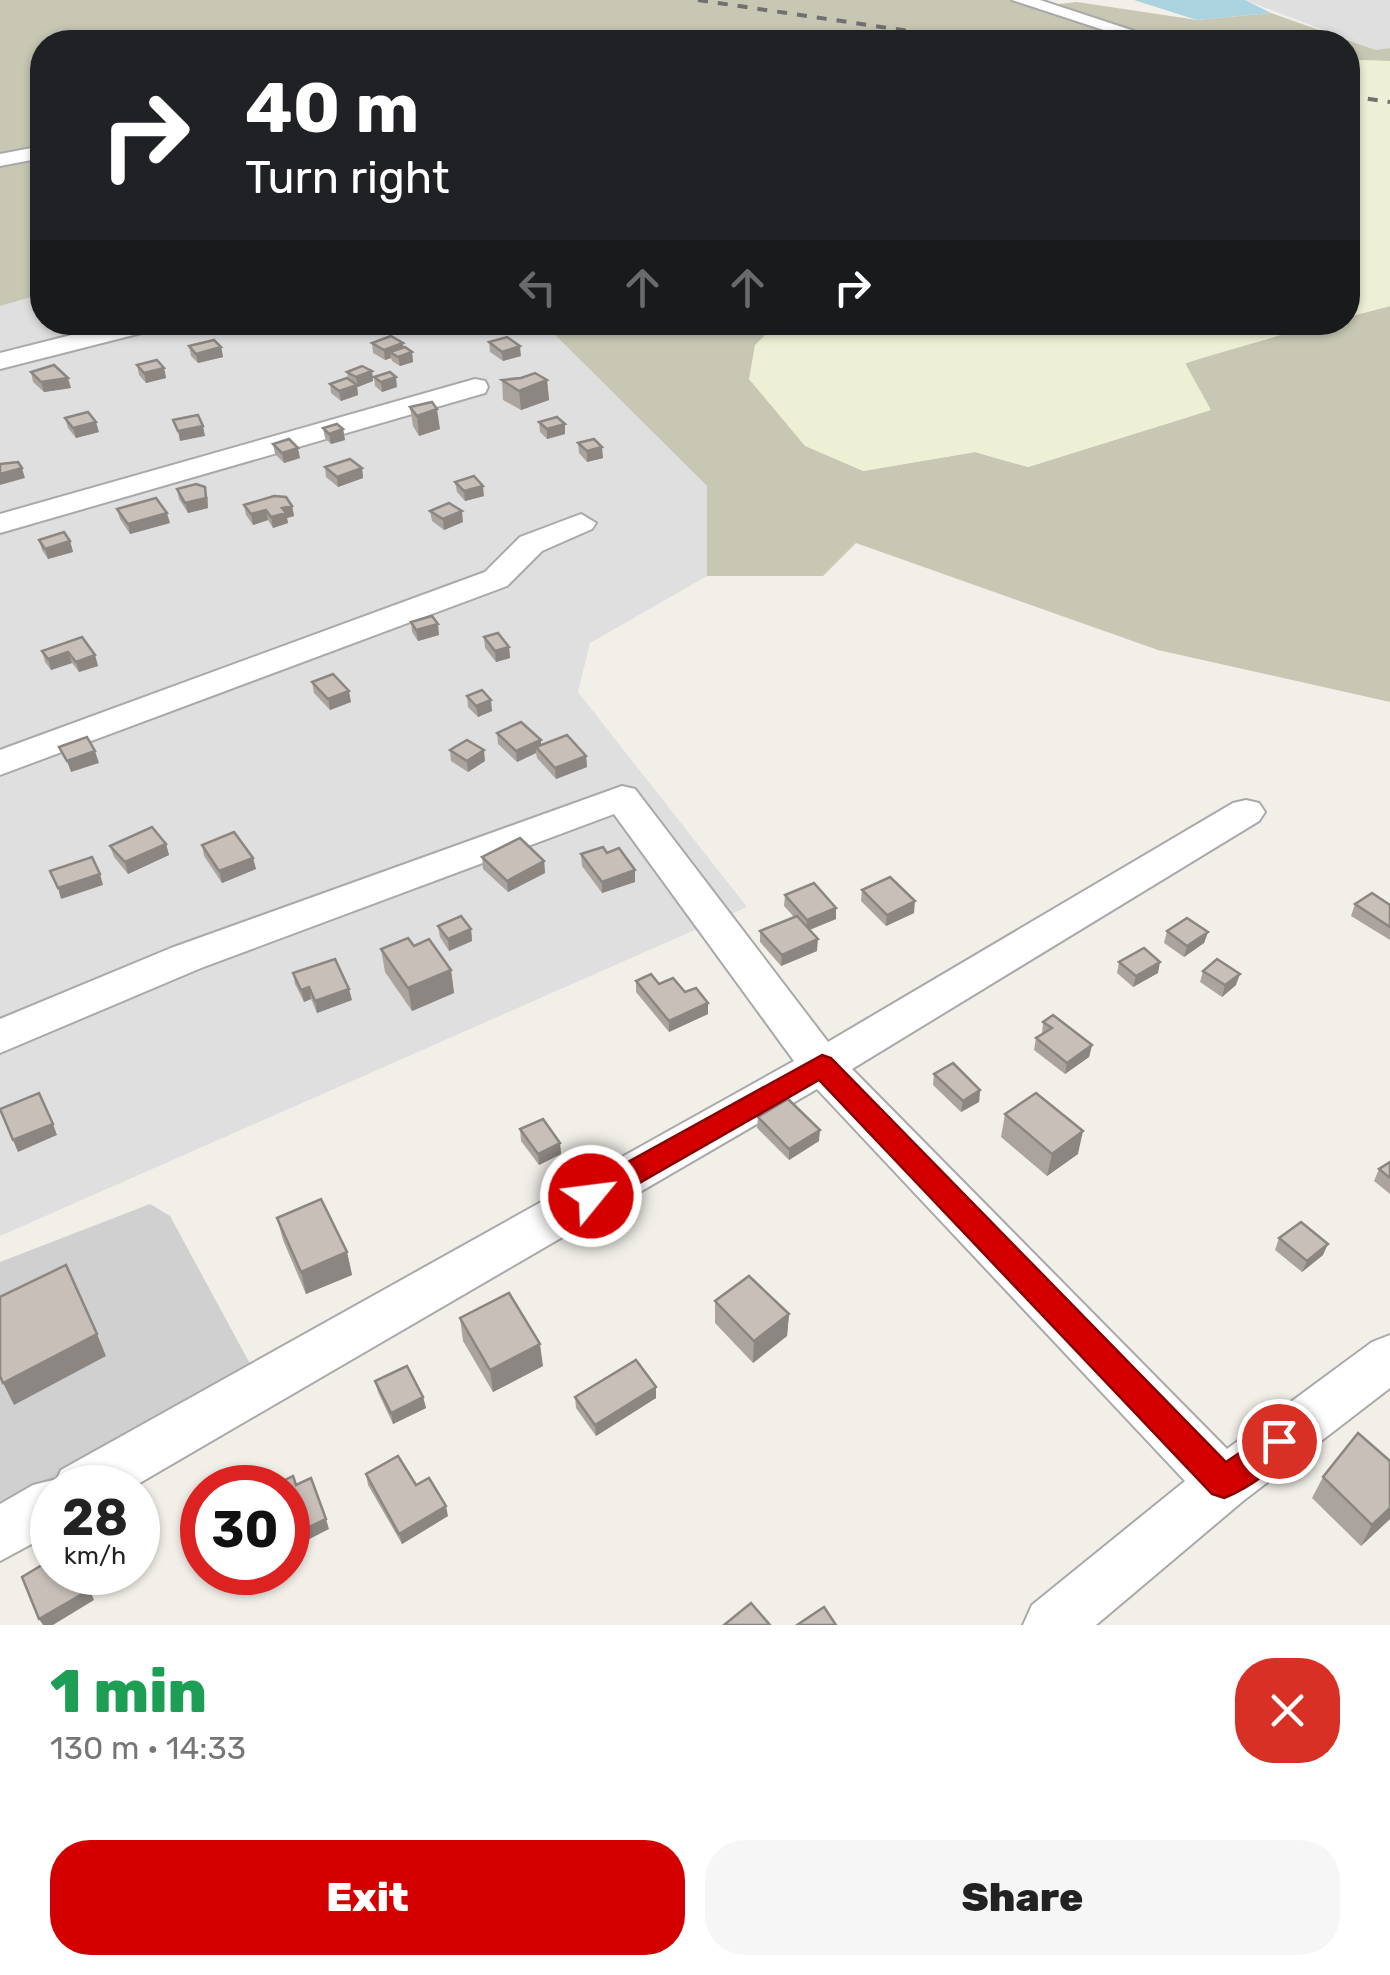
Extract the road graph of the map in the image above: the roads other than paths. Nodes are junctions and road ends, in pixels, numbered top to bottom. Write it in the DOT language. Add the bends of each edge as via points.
graph roads {
  1 [pos="1021,0"];
  2 [pos="1121,30"];
  3 [pos="30,154"];
  4 [pos="0,160"];
  5 [pos="104,335"];
  6 [pos="0,361"];
  7 [pos="475,386"];
  8 [pos="581,523"];
  9 [pos="0,524"];
  10 [pos="0,762"];
  11 [pos="1246,812"];
  12 [pos="0,1037"];
  13 [pos="822,1066"];
  14 [pos="1390,1358"];
  15 [pos="120,1465"];
  16 [pos="1224,1483"];
  17 [pos="30,1517"];
  18 [pos="0,1534"];
  19 [pos="1052,1625"];
  1 -- 2 [label="street"];
  3 -- 4 [label="street"];
  5 -- 6 [label="street"];
  7 -- 9 [label="street"];
  8 -- 10 [label="street" via="532,544 496,579"];
  11 -- 13 [label="street"];
  12 -- 13 [label="street" via="186,958 622,798"];
  13 -- 15 [label="street"];
  13 -- 16 [label="street"];
  14 -- 16 [label="street"];
  16 -- 19 [label="street"];
  17 -- 18 [label="street"];
}
